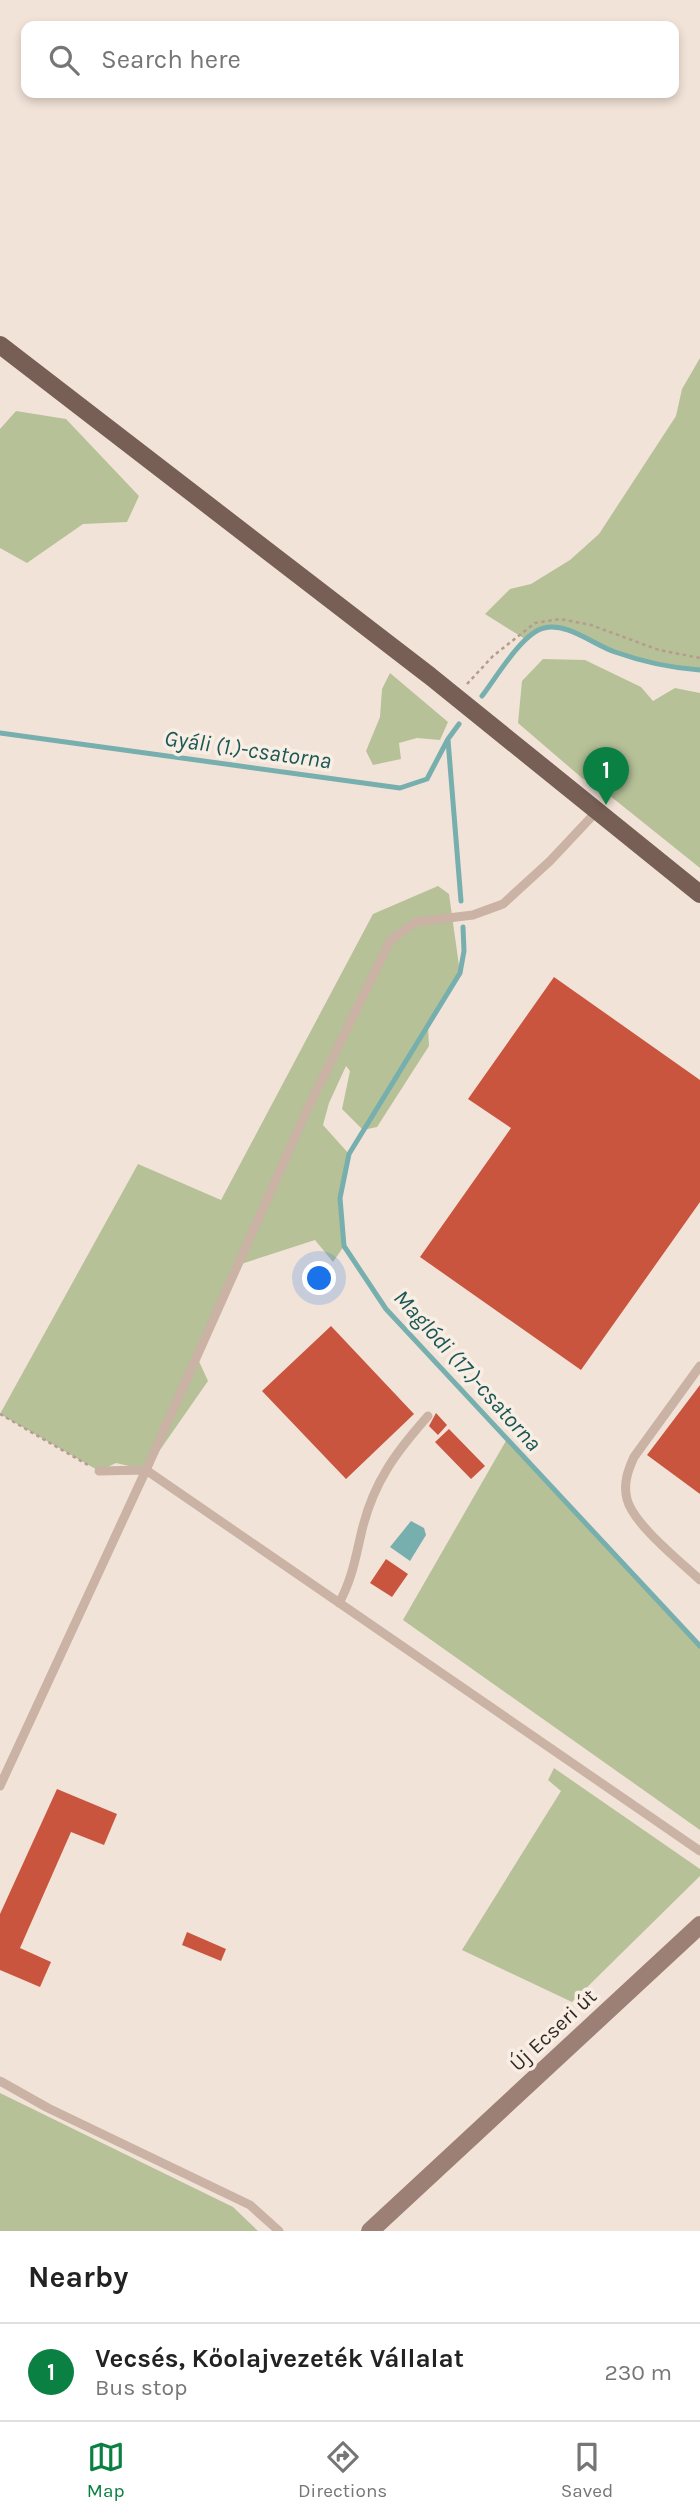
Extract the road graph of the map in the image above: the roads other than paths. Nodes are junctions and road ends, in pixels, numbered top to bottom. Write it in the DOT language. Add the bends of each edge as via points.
graph roads {
  1 [pos="0,345"];
  2 [pos="597,811"];
  3 [pos="700,894"];
  4 [pos="700,1366"];
  5 [pos="428,1416"];
  6 [pos="146,1470"];
  7 [pos="99,1471"];
  8 [pos="700,1580"];
  9 [pos="339,1603"];
  10 [pos="0,1786"];
  11 [pos="700,1852"];
  12 [pos="700,1925"];
  13 [pos="0,2081"];
  14 [pos="279,2231"];
  15 [pos="370,2231"];
  1 -- 2 [label="main road" via="430,676"];
  2 -- 3 [label="main road"];
  2 -- 6 [label="lane" via="503,904 473,915 415,922 390,942 307,1110"];
  4 -- 8 [label="lane" via="634,1457 626,1490 631,1510 642,1525"];
  5 -- 9 [label="lane" via="397,1450 380,1480 349,1585"];
  6 -- 7 [label="lane"];
  6 -- 9 [label="lane"];
  6 -- 10 [label="lane"];
  9 -- 11 [label="lane"];
  12 -- 15 [label="main road, Új Ecseri út"];
  13 -- 14 [label="lane" via="250,2205"];
}
